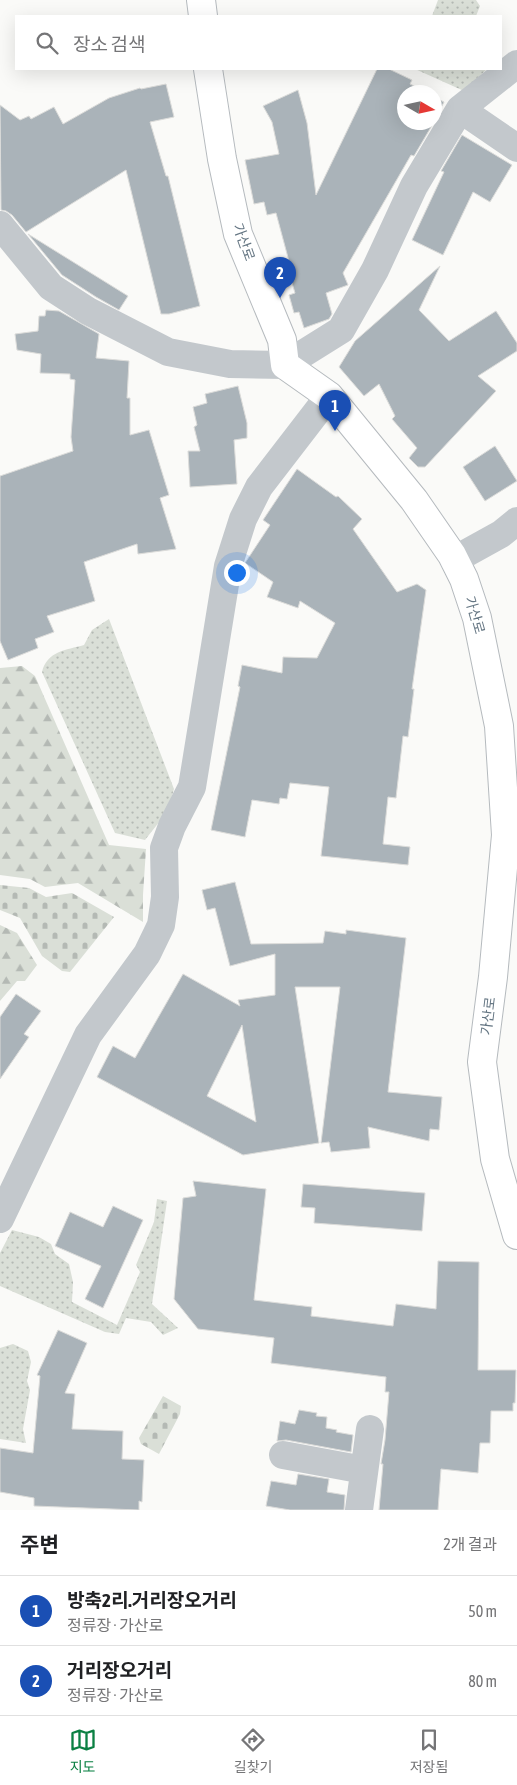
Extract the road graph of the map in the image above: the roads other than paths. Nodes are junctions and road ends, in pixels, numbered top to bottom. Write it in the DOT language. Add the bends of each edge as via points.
graph roads {
  1 [pos="201,0"];
  2 [pos="202,15"];
  3 [pos="517,64"];
  4 [pos="208,70"];
  5 [pos="460,109"];
  6 [pos="517,148"];
  7 [pos="0,225"];
  8 [pos="285,365"];
  9 [pos="329,396"];
  10 [pos="517,521"];
  11 [pos="454,560"];
  12 [pos="0,1219"];
  13 [pos="517,1235"];
  14 [pos="370,1429"];
  15 [pos="283,1455"];
  16 [pos="364,1470"];
  17 [pos="359,1510"];
  1 -- 2 [label="main road"];
  3 -- 5 [label="street"];
  4 -- 8 [label="main road, 가산로" via="238,234 282,340"];
  5 -- 6 [label="street"];
  5 -- 8 [label="street" via="414,186 375,270 341,330"];
  7 -- 8 [label="street" via="51,287 88,311 168,352 230,364"];
  8 -- 9 [label="main road, 가산로"];
  9 -- 11 [label="main road, 가산로" via="414,500"];
  9 -- 12 [label="street" via="259,487 243,518 228,566 192,788 164,848 161,925 147,954 88,1035"];
  10 -- 11 [label="street" via="501,534"];
  11 -- 13 [label="main road, 가산로" via="477,618 499,726 506,835 482,1062 495,1159"];
  14 -- 16 [label="street"];
  15 -- 16 [label="street"];
  16 -- 17 [label="street"];
}
